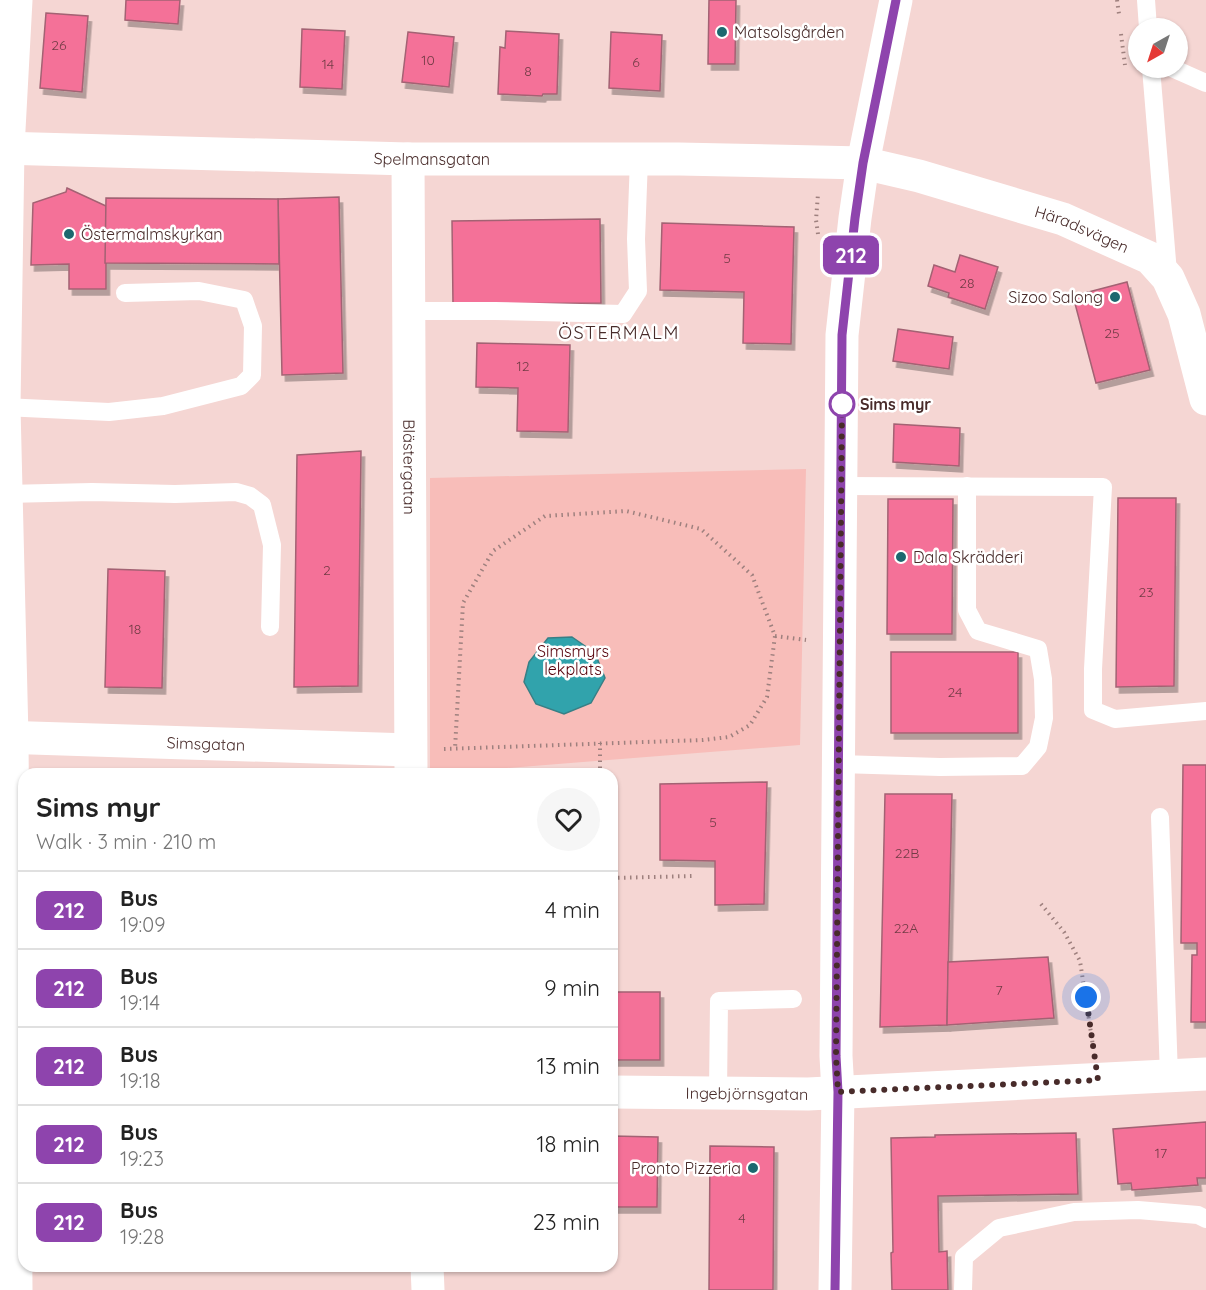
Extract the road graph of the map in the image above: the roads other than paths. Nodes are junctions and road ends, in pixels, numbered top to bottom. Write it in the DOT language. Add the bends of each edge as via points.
graph roads {
  1 [pos="16,0"];
  2 [pos="896,0"];
  3 [pos="1146,0"];
  4 [pos="1147,18"];
  5 [pos="1188,75"];
  6 [pos="1152,78"];
  7 [pos="1206,83"];
  8 [pos="4,148"];
  9 [pos="408,159"];
  10 [pos="639,159"];
  11 [pos="863,163"];
  12 [pos="1168,278"];
  13 [pos="125,293"];
  14 [pos="408,311"];
  15 [pos="1199,346"];
  16 [pos="1206,399"];
  17 [pos="4,407"];
  18 [pos="842,486"];
  19 [pos="967,486"];
  20 [pos="6,494"];
  21 [pos="270,627"];
  22 [pos="1206,711"];
  23 [pos="6,737"];
  24 [pos="410,762"];
  25 [pos="839,764"];
  26 [pos="1160,817"];
  27 [pos="18,976"];
  28 [pos="793,999"];
  29 [pos="1206,1074"];
  30 [pos="1169,1076"];
  31 [pos="618,1092"];
  32 [pos="718,1092"];
  33 [pos="838,1092"];
  34 [pos="1206,1219"];
  35 [pos="428,1272"];
  36 [pos="16,1290"];
  37 [pos="428,1290"];
  38 [pos="835,1290"];
  39 [pos="963,1290"];
  1 -- 8 [label="street"];
  2 -- 11 [label="street"];
  3 -- 4 [label="lane"];
  5 -- 7 [label="lane"];
  6 -- 12 [label="lane"];
  8 -- 9 [label="street, Spelmansgatan"];
  8 -- 17 [label="street"];
  9 -- 10 [label="street, Spelmansgatan"];
  9 -- 14 [label="street, Blästergatan"];
  10 -- 11 [label="street, Spelmansgatan"];
  10 -- 14 [label="lane" via="638,291 623,314"];
  11 -- 12 [label="street, Häradsvägen" via="1063,219 1150,258"];
  11 -- 18 [label="street" via="842,335"];
  12 -- 15 [label="street, Häradsvägen"];
  13 -- 17 [label="lane" via="199,291 244,300 253,326 252,375 241,386 163,406 110,412"];
  14 -- 24 [label="street, Blästergatan"];
  15 -- 16 [label="street, Häradsvägen"];
  17 -- 20 [label="street"];
  18 -- 19 [label="lane"];
  18 -- 25 [label="street"];
  19 -- 22 [label="lane" via="1103,487 1093,710 1115,719"];
  19 -- 25 [label="lane" via="967,610 978,630 1038,649 1044,718 1038,747 1022,766"];
  20 -- 21 [label="lane" via="236,492 250,496 262,505 272,545"];
  20 -- 23 [label="street"];
  23 -- 24 [label="street, Simsgatan"];
  23 -- 27 [label="street"];
  25 -- 33 [label="street"];
  26 -- 30 [label="lane"];
  27 -- 36 [label="street"];
  28 -- 32 [label="lane" via="719,1001"];
  29 -- 30 [label="street, Ingebjörnsgatan"];
  30 -- 33 [label="street, Ingebjörnsgatan"];
  31 -- 32 [label="street, Ingebjörnsgatan"];
  32 -- 33 [label="street, Ingebjörnsgatan"];
  33 -- 38 [label="street"];
  34 -- 39 [label="lane" via="1138,1210 1074,1212 999,1228 964,1257"];
  35 -- 37 [label="street"];
}
